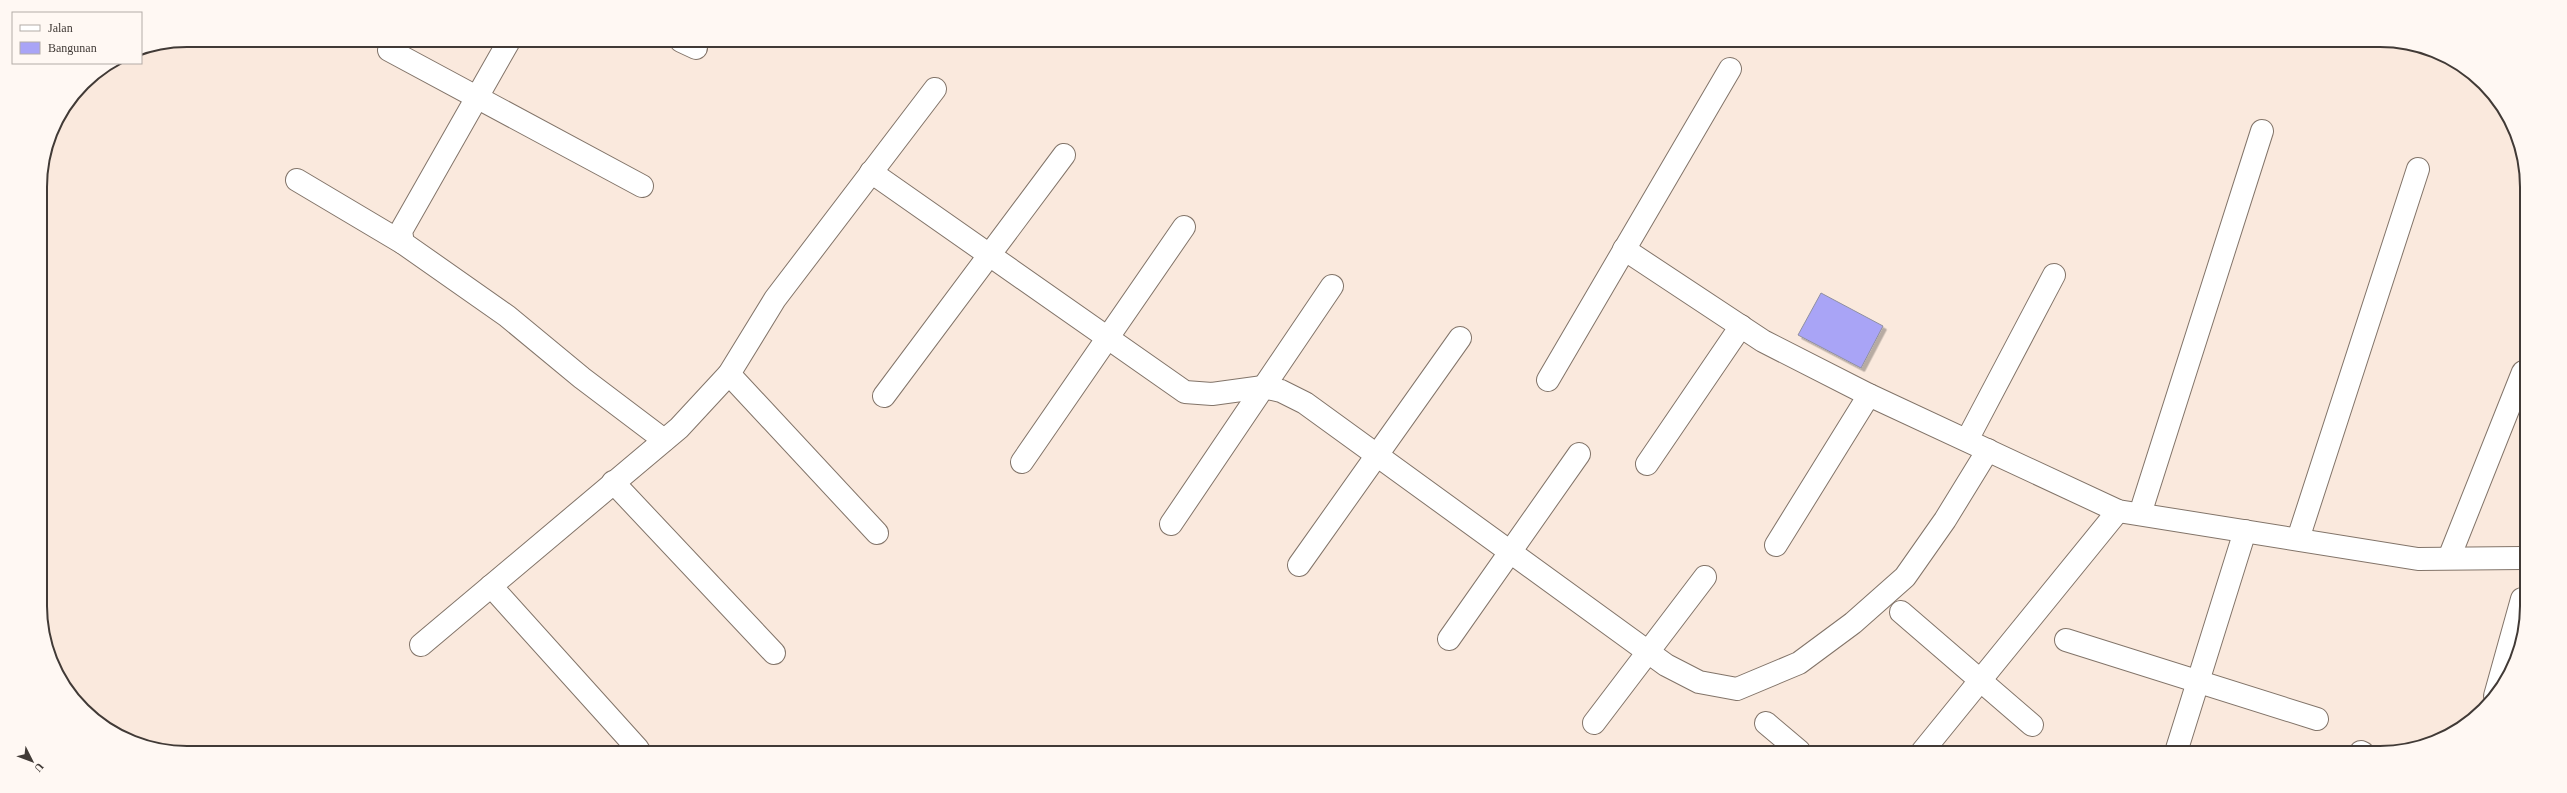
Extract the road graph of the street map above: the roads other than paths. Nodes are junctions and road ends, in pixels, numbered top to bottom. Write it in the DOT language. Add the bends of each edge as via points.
graph roads {
  1 [pos="506,47"];
  2 [pos="389,50"];
  3 [pos="1730,69"];
  4 [pos="936,89"];
  5 [pos="479,96"];
  6 [pos="2262,131"];
  7 [pos="1064,154"];
  8 [pos="2418,169"];
  9 [pos="870,172"];
  10 [pos="297,180"];
  11 [pos="642,186"];
  12 [pos="1184,227"];
  13 [pos="403,243"];
  14 [pos="1624,249"];
  15 [pos="990,256"];
  16 [pos="2054,275"];
  17 [pos="1332,286"];
  18 [pos="1741,326"];
  19 [pos="1460,338"];
  20 [pos="1107,339"];
  21 [pos="729,374"];
  22 [pos="1548,380"];
  23 [pos="2520,380"];
  24 [pos="1263,387"];
  25 [pos="1869,395"];
  26 [pos="884,396"];
  27 [pos="664,440"];
  28 [pos="1966,440"];
  29 [pos="1988,450"];
  30 [pos="1376,454"];
  31 [pos="1579,454"];
  32 [pos="1022,462"];
  33 [pos="1647,464"];
  34 [pos="614,482"];
  35 [pos="2118,511"];
  36 [pos="2140,514"];
  37 [pos="1170,524"];
  38 [pos="2245,531"];
  39 [pos="877,533"];
  40 [pos="2298,539"];
  41 [pos="1776,545"];
  42 [pos="1510,552"];
  43 [pos="2449,558"];
  44 [pos="2520,558"];
  45 [pos="1299,565"];
  46 [pos="1705,577"];
  47 [pos="491,586"];
  48 [pos="1901,612"];
  49 [pos="2520,614"];
  50 [pos="2517,630"];
  51 [pos="1449,639"];
  52 [pos="2066,640"];
  53 [pos="421,645"];
  54 [pos="1647,652"];
  55 [pos="774,653"];
  56 [pos="2503,672"];
  57 [pos="1980,681"];
  58 [pos="2198,682"];
  59 [pos="2317,719"];
  60 [pos="1594,723"];
  61 [pos="1766,723"];
  62 [pos="2032,725"];
  63 [pos="635,746"];
  64 [pos="1792,746"];
  65 [pos="1927,746"];
  66 [pos="2178,746"];
  1 -- 5 [label="street"];
  2 -- 5 [label="street"];
  3 -- 14 [label="street"];
  4 -- 9 [label="street"];
  5 -- 11 [label="street"];
  5 -- 13 [label="street" via="401,231"];
  6 -- 36 [label="street"];
  7 -- 15 [label="street"];
  8 -- 40 [label="street"];
  9 -- 15 [label="street"];
  9 -- 21 [label="street" via="775,299"];
  10 -- 13 [label="street"];
  12 -- 20 [label="street"];
  13 -- 27 [label="street" via="507,316 582,378"];
  14 -- 18 [label="street"];
  14 -- 22 [label="street"];
  15 -- 20 [label="street"];
  15 -- 26 [label="street"];
  16 -- 28 [label="street"];
  17 -- 24 [label="street"];
  18 -- 25 [label="street" via="1764,341"];
  18 -- 33 [label="street"];
  19 -- 30 [label="street"];
  20 -- 24 [label="street" via="1185,392 1212,394"];
  20 -- 32 [label="street"];
  21 -- 27 [label="street"];
  21 -- 39 [label="street"];
  23 -- 43 [label="street"];
  24 -- 30 [label="street" via="1305,403"];
  24 -- 37 [label="street"];
  25 -- 28 [label="street"];
  25 -- 41 [label="street"];
  27 -- 34 [label="street"];
  28 -- 29 [label="street"];
  29 -- 35 [label="street"];
  29 -- 54 [label="street" via="1946,520 1905,577 1853,623 1799,663 1737,689 1699,682"];
  30 -- 42 [label="street"];
  30 -- 45 [label="street"];
  31 -- 42 [label="street"];
  34 -- 47 [label="street"];
  34 -- 55 [label="street"];
  35 -- 36 [label="street"];
  35 -- 57 [label="street"];
  36 -- 38 [label="street"];
  38 -- 40 [label="street"];
  38 -- 58 [label="street"];
  40 -- 43 [label="street" via="2418,559"];
  42 -- 51 [label="street"];
  42 -- 54 [label="street"];
  43 -- 44 [label="street"];
  46 -- 54 [label="street"];
  47 -- 53 [label="street"];
  47 -- 63 [label="street"];
  48 -- 57 [label="street"];
  49 -- 50 [label="street"];
  50 -- 56 [label="street"];
  52 -- 58 [label="street"];
  54 -- 60 [label="street"];
  57 -- 62 [label="street"];
  57 -- 65 [label="street"];
  58 -- 59 [label="street"];
  58 -- 66 [label="street"];
  61 -- 64 [label="street"];
}
